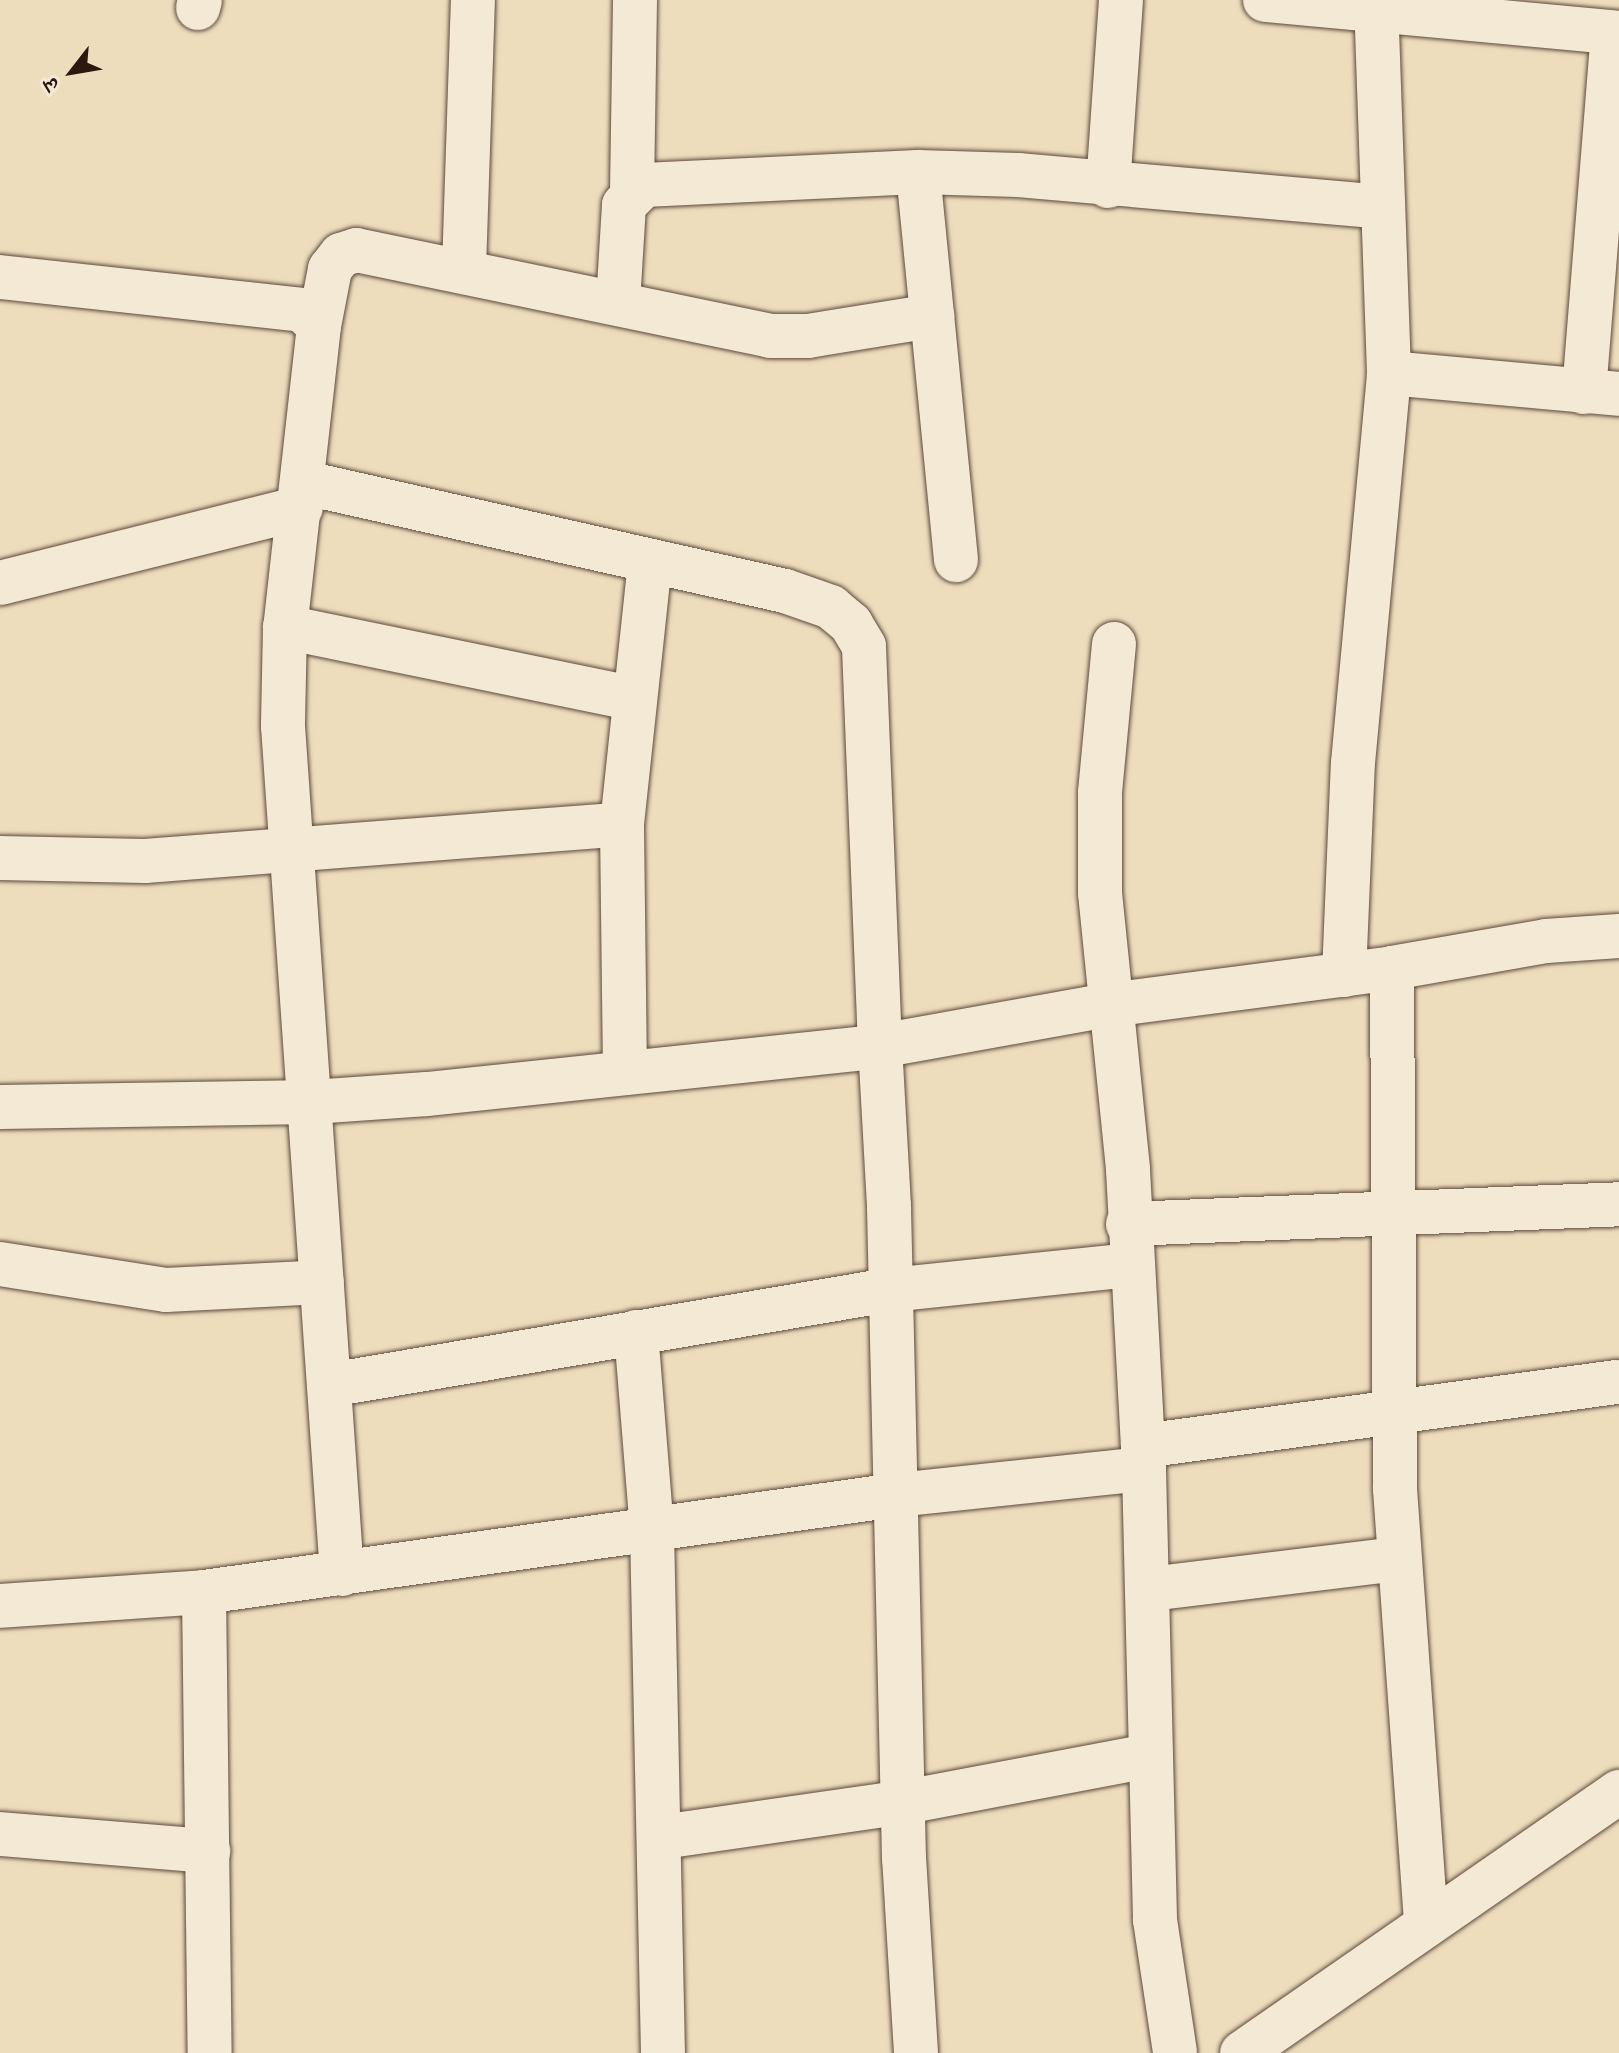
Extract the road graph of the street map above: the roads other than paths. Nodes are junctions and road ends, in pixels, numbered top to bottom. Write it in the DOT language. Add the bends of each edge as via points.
graph roads {
  1 [pos="473,0"];
  2 [pos="635,0"];
  3 [pos="1121,0"];
  4 [pos="1265,0"];
  5 [pos="1376,6"];
  6 [pos="1616,33"];
  7 [pos="918,172"];
  8 [pos="1108,186"];
  9 [pos="632,191"];
  10 [pos="1383,207"];
  11 [pos="464,269"];
  12 [pos="0,277"];
  13 [pos="618,303"];
  14 [pos="932,316"];
  15 [pos="319,326"];
  16 [pos="1389,373"];
  17 [pos="1602,393"];
  18 [pos="303,496"];
  19 [pos="956,560"];
  20 [pos="650,564"];
  21 [pos="0,583"];
  22 [pos="285,627"];
  23 [pos="1114,644"];
  24 [pos="632,698"];
  25 [pos="622,824"];
  26 [pos="288,847"];
  27 [pos="0,858"];
  28 [pos="1619,936"];
  29 [pos="1392,968"];
  30 [pos="1344,975"];
  31 [pos="1109,1005"];
  32 [pos="880,1046"];
  33 [pos="625,1073"];
  34 [pos="312,1102"];
  35 [pos="0,1107"];
  36 [pos="1619,1204"];
  37 [pos="1395,1212"];
  38 [pos="1130,1244"];
  39 [pos="0,1264"];
  40 [pos="322,1282"];
  41 [pos="889,1290"];
  42 [pos="636,1332"];
  43 [pos="1619,1382"];
  44 [pos="330,1385"];
  45 [pos="1393,1412"];
  46 [pos="1144,1458"];
  47 [pos="896,1495"];
  48 [pos="652,1530"];
  49 [pos="1397,1559"];
  50 [pos="342,1574"];
  51 [pos="1150,1589"];
  52 [pos="204,1592"];
  53 [pos="0,1606"];
  54 [pos="1149,1756"];
  55 [pos="1619,1792"];
  56 [pos="905,1802"];
  57 [pos="0,1834"];
  58 [pos="662,1837"];
  59 [pos="208,1851"];
  60 [pos="1426,1925"];
  61 [pos="210,2053"];
  62 [pos="663,2053"];
  63 [pos="916,2053"];
  64 [pos="1175,2053"];
  65 [pos="1242,2053"];
  1 -- 11 [label="street"];
  2 -- 9 [label="street"];
  3 -- 8 [label="street"];
  4 -- 5 [label="street"];
  5 -- 6 [label="street"];
  5 -- 10 [label="street"];
  6 -- 17 [label="street"];
  7 -- 8 [label="street"];
  7 -- 9 [label="street" via="644,185"];
  7 -- 14 [label="street"];
  8 -- 10 [label="street"];
  9 -- 13 [label="street" via="624,205"];
  10 -- 16 [label="street"];
  11 -- 13 [label="street"];
  11 -- 15 [label="street" via="379,252 341,255 330,269"];
  12 -- 15 [label="street" via="302,310"];
  13 -- 14 [label="street" via="770,336 808,336"];
  14 -- 19 [label="street"];
  15 -- 18 [label="street"];
  16 -- 17 [label="street"];
  16 -- 30 [label="street" via="1353,763"];
  18 -- 20 [label="street"];
  18 -- 21 [label="street"];
  18 -- 22 [label="street"];
  20 -- 24 [label="street"];
  20 -- 32 [label="street" via="785,591 831,607 851,624 864,646"];
  22 -- 24 [label="street"];
  22 -- 26 [label="street"];
  23 -- 31 [label="street" via="1100,793"];
  24 -- 25 [label="street"];
  25 -- 26 [label="street"];
  25 -- 33 [label="street"];
  26 -- 27 [label="street" via="145,861"];
  26 -- 34 [label="street"];
  28 -- 29 [label="street" via="1546,941"];
  29 -- 30 [label="street"];
  29 -- 37 [label="street"];
  30 -- 31 [label="street"];
  31 -- 32 [label="street"];
  31 -- 38 [label="street" via="1128,1170"];
  32 -- 33 [label="street"];
  32 -- 41 [label="street"];
  33 -- 34 [label="street"];
  34 -- 35 [label="street"];
  34 -- 40 [label="street"];
  36 -- 37 [label="street"];
  37 -- 38 [label="street"];
  37 -- 45 [label="street"];
  38 -- 41 [label="street"];
  38 -- 46 [label="street"];
  39 -- 40 [label="street" via="166,1290"];
  40 -- 44 [label="street"];
  41 -- 42 [label="street"];
  41 -- 47 [label="street"];
  42 -- 44 [label="street"];
  42 -- 48 [label="street"];
  43 -- 45 [label="street"];
  44 -- 50 [label="street"];
  45 -- 46 [label="street"];
  45 -- 49 [label="street"];
  46 -- 47 [label="street"];
  46 -- 51 [label="street"];
  47 -- 48 [label="street"];
  47 -- 56 [label="street"];
  48 -- 50 [label="street"];
  48 -- 58 [label="street"];
  49 -- 51 [label="street"];
  49 -- 60 [label="street"];
  50 -- 52 [label="street"];
  51 -- 54 [label="street"];
  52 -- 53 [label="street"];
  52 -- 59 [label="street"];
  54 -- 56 [label="street"];
  54 -- 64 [label="street" via="1155,1920"];
  55 -- 60 [label="street"];
  56 -- 58 [label="street"];
  56 -- 63 [label="street"];
  57 -- 59 [label="street"];
  58 -- 62 [label="street"];
  59 -- 61 [label="street"];
  60 -- 65 [label="street"];
}
